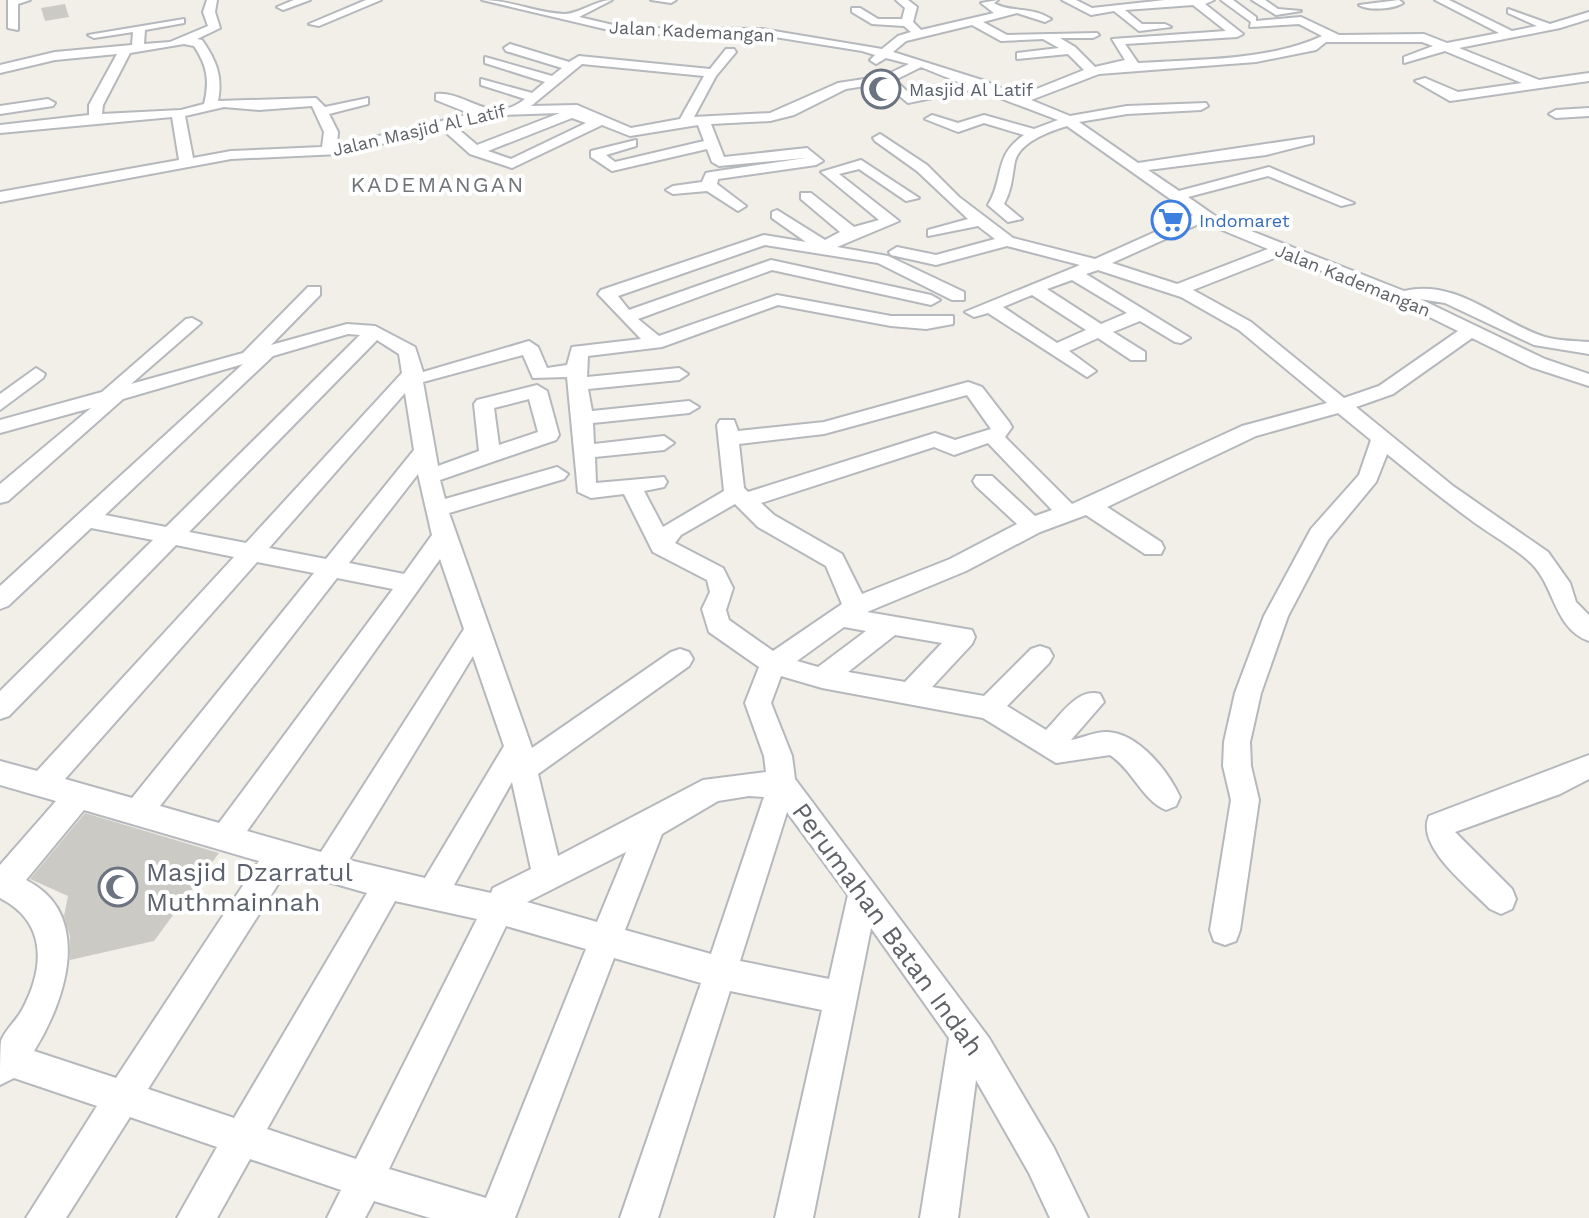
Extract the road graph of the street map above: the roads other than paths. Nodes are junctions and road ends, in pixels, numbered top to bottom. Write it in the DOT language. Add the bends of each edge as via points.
graph roads {
  1 [pos="25,0"];
  2 [pos="212,0"];
  3 [pos="305,0"];
  4 [pos="487,0"];
  5 [pos="542,0"];
  6 [pos="607,0"];
  7 [pos="656,0"];
  8 [pos="671,0"];
  9 [pos="901,0"];
  10 [pos="993,0"];
  11 [pos="1067,0"];
  12 [pos="1209,0"];
  13 [pos="1226,0"];
  14 [pos="1257,0"];
  15 [pos="1287,0"];
  16 [pos="1440,0"];
  17 [pos="1195,1"];
  18 [pos="367,2"];
  19 [pos="1158,2"];
  20 [pos="1396,2"];
  21 [pos="1365,5"];
  22 [pos="283,7"];
  23 [pos="1116,7"];
  24 [pos="521,9"];
  25 [pos="856,10"];
  26 [pos="1301,10"];
  27 [pos="1414,11"];
  28 [pos="1512,11"];
  29 [pos="1003,12"];
  30 [pos="10,15"];
  31 [pos="1589,15"];
  32 [pos="1126,17"];
  33 [pos="566,19"];
  34 [pos="1045,19"];
  35 [pos="0,20"];
  36 [pos="180,21"];
  37 [pos="907,23"];
  38 [pos="976,23"];
  39 [pos="315,24"];
  40 [pos="139,27"];
  41 [pos="1548,27"];
  42 [pos="94,35"];
  43 [pos="1045,35"];
  44 [pos="1093,35"];
  45 [pos="1511,35"];
  46 [pos="921,36"];
  47 [pos="1200,36"];
  48 [pos="1339,38"];
  49 [pos="1365,38"];
  50 [pos="1149,40"];
  51 [pos="185,41"];
  52 [pos="510,48"];
  53 [pos="1451,48"];
  54 [pos="132,50"];
  55 [pos="1071,50"];
  56 [pos="1378,50"];
  57 [pos="730,52"];
  58 [pos="886,53"];
  59 [pos="1424,55"];
  60 [pos="1021,56"];
  61 [pos="1470,57"];
  62 [pos="489,60"];
  63 [pos="1226,60"];
  64 [pos="1408,60"];
  65 [pos="1174,61"];
  66 [pos="920,63"];
  67 [pos="870,64"];
  68 [pos="567,66"];
  69 [pos="1551,67"];
  70 [pos="1097,68"];
  71 [pos="0,69"];
  72 [pos="710,77"];
  73 [pos="1578,77"];
  74 [pos="887,79"];
  75 [pos="552,80"];
  76 [pos="1421,81"];
  77 [pos="485,82"];
  78 [pos="1534,83"];
  79 [pos="981,84"];
  80 [pos="1584,91"];
  81 [pos="441,97"];
  82 [pos="533,97"];
  83 [pos="1020,98"];
  84 [pos="363,101"];
  85 [pos="48,103"];
  86 [pos="210,106"];
  87 [pos="1201,106"];
  88 [pos="1132,108"];
  89 [pos="520,109"];
  90 [pos="0,110"];
  91 [pos="323,112"];
  92 [pos="502,112"];
  93 [pos="1589,112"];
  94 [pos="179,114"];
  95 [pos="482,114"];
  96 [pos="1556,114"];
  97 [pos="95,118"];
  98 [pos="703,120"];
  99 [pos="685,122"];
  100 [pos="1072,123"];
  101 [pos="1144,127"];
  102 [pos="0,129"];
  103 [pos="521,134"];
  104 [pos="1036,134"];
  105 [pos="880,138"];
  106 [pos="1308,140"];
  107 [pos="631,143"];
  108 [pos="713,143"];
  109 [pos="329,151"];
  110 [pos="475,151"];
  111 [pos="1205,156"];
  112 [pos="93,158"];
  113 [pos="187,162"];
  114 [pos="1236,165"];
  115 [pos="1134,168"];
  116 [pos="99,178"];
  117 [pos="710,186"];
  118 [pos="673,190"];
  119 [pos="806,196"];
  120 [pos="0,197"];
  121 [pos="1173,197"];
  122 [pos="911,198"];
  123 [pos="1346,203"];
  124 [pos="738,206"];
  125 [pos="777,215"];
  126 [pos="1202,216"];
  127 [pos="1014,219"];
  128 [pos="981,220"];
  129 [pos="851,233"];
  130 [pos="934,233"];
  131 [pos="1007,241"];
  132 [pos="824,247"];
  133 [pos="1280,250"];
  134 [pos="892,251"];
  135 [pos="1097,264"];
  136 [pos="1072,273"];
  137 [pos="1033,288"];
  138 [pos="1177,290"];
  139 [pos="314,291"];
  140 [pos="958,296"];
  141 [pos="1403,297"];
  142 [pos="931,300"];
  143 [pos="982,310"];
  144 [pos="1141,314"];
  145 [pos="626,317"];
  146 [pos="947,320"];
  147 [pos="192,323"];
  148 [pos="375,331"];
  149 [pos="1100,331"];
  150 [pos="1470,331"];
  151 [pos="1181,338"];
  152 [pos="656,343"];
  153 [pos="1589,348"];
  154 [pos="1055,350"];
  155 [pos="259,354"];
  156 [pos="1138,356"];
  157 [pos="1087,371"];
  158 [pos="36,374"];
  159 [pos="679,374"];
  160 [pos="420,375"];
  161 [pos="576,377"];
  162 [pos="1589,380"];
  163 [pos="112,394"];
  164 [pos="0,404"];
  165 [pos="1343,405"];
  166 [pos="689,407"];
  167 [pos="583,418"];
  168 [pos="0,427"];
  169 [pos="996,436"];
  170 [pos="1381,440"];
  171 [pos="664,443"];
  172 [pos="425,451"];
  173 [pos="583,452"];
  174 [pos="490,454"];
  175 [pos="557,474"];
  176 [pos="429,476"];
  177 [pos="984,481"];
  178 [pos="656,482"];
  179 [pos="631,486"];
  180 [pos="0,496"];
  181 [pos="742,497"];
  182 [pos="437,509"];
  183 [pos="1079,510"];
  184 [pos="90,520"];
  185 [pos="1032,526"];
  186 [pos="169,536"];
  187 [pos="443,536"];
  188 [pos="661,546"];
  189 [pos="1153,548"];
  190 [pos="249,554"];
  191 [pos="330,569"];
  192 [pos="410,584"];
  193 [pos="1,599"];
  194 [pos="848,612"];
  195 [pos="891,625"];
  196 [pos="477,629"];
  197 [pos="1589,631"];
  198 [pos="1040,656"];
  199 [pos="680,659"];
  200 [pos="768,673"];
  201 [pos="822,678"];
  202 [pos="911,693"];
  203 [pos="1091,702"];
  204 [pos="0,708"];
  205 [pos="989,708"];
  206 [pos="1049,745"];
  207 [pos="521,758"];
  208 [pos="1589,767"];
  209 [pos="0,773"];
  210 [pos="42,785"];
  211 [pos="782,785"];
  212 [pos="78,796"];
  213 [pos="1166,797"];
  214 [pos="139,811"];
  215 [pos="651,825"];
  216 [pos="226,836"];
  217 [pos="282,852"];
  218 [pos="329,866"];
  219 [pos="548,878"];
  220 [pos="2,882"];
  221 [pos="388,885"];
  222 [pos="432,894"];
  223 [pos="863,895"];
  224 [pos="1501,899"];
  225 [pos="501,903"];
  226 [pos="1225,930"];
  227 [pos="606,940"];
  228 [pos="722,973"];
  229 [pos="839,997"];
  230 [pos="966,1034"];
  231 [pos="4,1064"];
  232 [pos="124,1096"];
  233 [pos="243,1138"];
  234 [pos="365,1180"];
  235 [pos="45,1218"];
  236 [pos="196,1218"];
  237 [pos="346,1218"];
  238 [pos="490,1218"];
  239 [pos="496,1218"];
  240 [pos="639,1218"];
  241 [pos="794,1218"];
  242 [pos="939,1218"];
  243 [pos="1069,1218"];
  1 -- 30 [label="street" via="12,2"];
  2 -- 51 [label="street" via="214,28"];
  3 -- 22 [label="street"];
  4 -- 24 [label="street, Jalan Kademangan"];
  5 -- 24 [label="street"];
  6 -- 33 [label="street"];
  7 -- 8 [label="street"];
  9 -- 37 [label="street" via="911,7"];
  10 -- 29 [label="street" via="986,3"];
  11 -- 23 [label="street" via="1093,13"];
  12 -- 17 [label="street"];
  13 -- 48 [label="street" via="1253,22 1301,20"];
  14 -- 26 [label="street" via="1276,12"];
  15 -- 26 [label="street"];
  16 -- 45 [label="street"];
  17 -- 19 [label="street"];
  17 -- 47 [label="street" via="1237,33"];
  18 -- 39 [label="street"];
  19 -- 23 [label="street"];
  19 -- 32 [label="street" via="1175,15"];
  20 -- 21 [label="street"];
  20 -- 27 [label="street"];
  23 -- 32 [label="street"];
  24 -- 33 [label="street, Jalan Kademangan"];
  25 -- 37 [label="street" via="876,22"];
  26 -- 48 [label="street"];
  28 -- 41 [label="street"];
  29 -- 34 [label="street" via="1018,10"];
  29 -- 38 [label="street"];
  30 -- 35 [label="street"];
  31 -- 41 [label="street"];
  32 -- 47 [label="street" via="1143,28 1187,26"];
  33 -- 58 [label="street, Jalan Kademangan" via="660,38 762,32"];
  36 -- 40 [label="street"];
  37 -- 46 [label="street"];
  38 -- 43 [label="street" via="1005,39"];
  38 -- 46 [label="street"];
  40 -- 42 [label="street"];
  40 -- 54 [label="street"];
  41 -- 45 [label="street"];
  43 -- 44 [label="street"];
  43 -- 55 [label="street"];
  45 -- 53 [label="street"];
  46 -- 58 [label="street" via="898,40"];
  47 -- 50 [label="street"];
  47 -- 63 [label="street"];
  48 -- 49 [label="street"];
  48 -- 63 [label="street"];
  49 -- 53 [label="street" via="1424,38"];
  49 -- 56 [label="street"];
  50 -- 65 [label="street"];
  50 -- 70 [label="street" via="1116,41 1133,62"];
  51 -- 54 [label="street"];
  51 -- 86 [label="street" via="198,43 212,63 216,83"];
  52 -- 68 [label="street"];
  53 -- 61 [label="street"];
  53 -- 64 [label="street" via="1421,52"];
  54 -- 71 [label="street" via="59,56"];
  54 -- 97 [label="street" via="96,105"];
  55 -- 60 [label="street"];
  55 -- 70 [label="street"];
  57 -- 68 [label="street" via="713,73 588,58"];
  58 -- 66 [label="street, Jalan Kademangan"];
  58 -- 67 [label="street"];
  59 -- 61 [label="street" via="1439,62"];
  61 -- 78 [label="street"];
  62 -- 75 [label="street"];
  63 -- 70 [label="street"];
  66 -- 74 [label="street, Jalan Masjid Al Latif"];
  66 -- 79 [label="street, Jalan Kademangan"];
  68 -- 75 [label="street"];
  69 -- 73 [label="street"];
  70 -- 83 [label="street"];
  72 -- 99 [label="street"];
  73 -- 78 [label="street"];
  73 -- 80 [label="street"];
  74 -- 79 [label="street" via="908,99"];
  74 -- 98 [label="street, Jalan Masjid Al Latif" via="843,86 781,115"];
  75 -- 82 [label="street"];
  76 -- 78 [label="street" via="1453,96"];
  77 -- 82 [label="street"];
  79 -- 83 [label="street, Jalan Kademangan"];
  81 -- 95 [label="street"];
  82 -- 89 [label="street"];
  83 -- 100 [label="street, Jalan Kademangan"];
  83 -- 104 [label="street" via="932,119 958,128 984,119"];
  84 -- 91 [label="street"];
  85 -- 90 [label="street"];
  86 -- 91 [label="street" via="315,102"];
  86 -- 94 [label="street"];
  87 -- 88 [label="street"];
  88 -- 100 [label="street"];
  88 -- 101 [label="street"];
  89 -- 92 [label="street, Jalan Masjid Al Latif"];
  89 -- 99 [label="street, Jalan Masjid Al Latif" via="577,109 630,132"];
  91 -- 109 [label="street" via="332,135"];
  92 -- 95 [label="street, Jalan Masjid Al Latif"];
  92 -- 103 [label="street"];
  92 -- 110 [label="street" via="447,126"];
  93 -- 96 [label="street"];
  94 -- 97 [label="street"];
  94 -- 113 [label="street"];
  95 -- 109 [label="street, Jalan Masjid Al Latif"];
  97 -- 102 [label="street"];
  98 -- 99 [label="street, Jalan Masjid Al Latif"];
  98 -- 108 [label="street"];
  100 -- 104 [label="street"];
  100 -- 115 [label="street, Jalan Kademangan"];
  103 -- 110 [label="street"];
  103 -- 110 [label="street" via="573,113 599,124 512,164"];
  104 -- 127 [label="street" via="1009,155 1004,191 996,205"];
  105 -- 128 [label="street"];
  106 -- 111 [label="street" via="1272,152"];
  107 -- 108 [label="street" via="596,154 612,167"];
  108 -- 117 [label="street" via="719,162 807,152 816,161 711,176"];
  109 -- 113 [label="street, Jalan Masjid Al Latif" via="249,153 209,166"];
  111 -- 114 [label="street"];
  111 -- 115 [label="street"];
  112 -- 116 [label="street"];
  113 -- 116 [label="street, Jalan Masjid Al Latif"];
  115 -- 121 [label="street, Jalan Kademangan"];
  116 -- 120 [label="street, Jalan Masjid Al Latif"];
  117 -- 118 [label="street"];
  117 -- 124 [label="street"];
  119 -- 129 [label="street"];
  121 -- 123 [label="street" via="1269,171"];
  121 -- 126 [label="street, Jalan Kademangan"];
  122 -- 129 [label="street" via="861,164 828,172 891,221"];
  125 -- 132 [label="street"];
  126 -- 133 [label="street, Jalan Kademangan"];
  126 -- 135 [label="street"];
  128 -- 130 [label="street"];
  128 -- 131 [label="street"];
  129 -- 132 [label="street"];
  131 -- 134 [label="street" via="936,260"];
  131 -- 135 [label="street"];
  132 -- 140 [label="street" via="892,262"];
  132 -- 145 [label="street" via="760,240 607,294"];
  133 -- 138 [label="street"];
  133 -- 141 [label="street, Jalan Kademangan"];
  135 -- 136 [label="street"];
  135 -- 138 [label="street"];
  136 -- 137 [label="street"];
  136 -- 144 [label="street"];
  137 -- 143 [label="street"];
  137 -- 149 [label="street"];
  138 -- 165 [label="street" via="1245,326"];
  139 -- 155 [label="street"];
  140 -- 142 [label="street"];
  140 -- 143 [label="street"];
  141 -- 150 [label="street, Jalan Kademangan"];
  141 -- 153 [label="street" via="1428,292 1537,340"];
  142 -- 145 [label="street" via="771,265"];
  142 -- 146 [label="street" via="931,312"];
  143 -- 146 [label="street"];
  143 -- 154 [label="street"];
  144 -- 149 [label="street"];
  144 -- 151 [label="street"];
  145 -- 152 [label="street"];
  146 -- 152 [label="street" via="879,320 777,300"];
  147 -- 163 [label="street"];
  148 -- 155 [label="street" via="347,329"];
  148 -- 160 [label="street" via="408,351"];
  148 -- 186 [label="street"];
  149 -- 154 [label="street"];
  149 -- 156 [label="street"];
  150 -- 162 [label="street, Jalan Kademangan"];
  150 -- 165 [label="street" via="1386,390"];
  152 -- 161 [label="street" via="581,350"];
  154 -- 157 [label="street"];
  155 -- 163 [label="street"];
  155 -- 184 [label="street"];
  158 -- 164 [label="street"];
  159 -- 161 [label="street"];
  160 -- 161 [label="street" via="529,347 540,374"];
  160 -- 172 [label="street"];
  160 -- 190 [label="street"];
  161 -- 167 [label="street"];
  163 -- 168 [label="street"];
  163 -- 180 [label="street"];
  165 -- 170 [label="street"];
  165 -- 183 [label="street" via="1249,431"];
  166 -- 167 [label="street"];
  167 -- 173 [label="street"];
  169 -- 181 [label="street" via="954,448 935,440"];
  169 -- 181 [label="street" via="1002,427 968,388 824,428 727,432"];
  169 -- 183 [label="street"];
  170 -- 197 [label="street" via="1540,558 1562,589 1570,614"];
  170 -- 226 [label="street" via="1369,477 1319,535 1276,616 1248,693 1237,742 1245,800"];
  171 -- 173 [label="street"];
  172 -- 176 [label="street"];
  172 -- 191 [label="street"];
  173 -- 179 [label="street" via="588,489"];
  174 -- 176 [label="street"];
  175 -- 182 [label="street"];
  176 -- 182 [label="street"];
  177 -- 185 [label="street"];
  178 -- 179 [label="street"];
  179 -- 188 [label="street"];
  181 -- 188 [label="street" via="673,529"];
  181 -- 194 [label="street" via="766,521 834,560 841,569"];
  182 -- 187 [label="street"];
  183 -- 185 [label="street"];
  183 -- 189 [label="street"];
  184 -- 186 [label="street"];
  184 -- 193 [label="street"];
  185 -- 194 [label="street"];
  186 -- 190 [label="street"];
  186 -- 204 [label="street"];
  187 -- 192 [label="street"];
  187 -- 196 [label="street"];
  188 -- 200 [label="street" via="715,574 723,589 714,609 718,625"];
  190 -- 191 [label="street"];
  190 -- 210 [label="street"];
  191 -- 192 [label="street"];
  191 -- 214 [label="street"];
  192 -- 216 [label="street"];
  194 -- 195 [label="street"];
  194 -- 200 [label="street"];
  195 -- 201 [label="street"];
  195 -- 202 [label="street" via="963,637"];
  196 -- 207 [label="street"];
  196 -- 218 [label="street"];
  198 -- 205 [label="street"];
  199 -- 207 [label="street"];
  200 -- 201 [label="street"];
  200 -- 211 [label="street" via="758,703 778,756"];
  201 -- 202 [label="street"];
  202 -- 205 [label="street"];
  203 -- 206 [label="street"];
  205 -- 206 [label="street"];
  206 -- 213 [label="street" via="1067,754 1113,742 1124,747"];
  207 -- 219 [label="street"];
  207 -- 222 [label="street"];
  208 -- 224 [label="street" via="1439,825 1441,838"];
  209 -- 210 [label="street"];
  210 -- 212 [label="street"];
  211 -- 215 [label="street, Perumahan Batan Indah" via="725,785"];
  211 -- 223 [label="street, Perumahan Batan Indah"];
  211 -- 228 [label="street"];
  212 -- 214 [label="street"];
  212 -- 220 [label="street"];
  214 -- 216 [label="street"];
  215 -- 219 [label="street, Perumahan Batan Indah"];
  215 -- 227 [label="street"];
  216 -- 217 [label="street"];
  217 -- 218 [label="street"];
  217 -- 232 [label="street"];
  218 -- 221 [label="street"];
  219 -- 225 [label="street, Perumahan Batan Indah" via="524,885"];
  220 -- 231 [label="street" via="44,910 54,938 52,974 37,1016"];
  221 -- 222 [label="street"];
  221 -- 233 [label="street"];
  222 -- 225 [label="street"];
  223 -- 229 [label="street"];
  223 -- 230 [label="street, Perumahan Batan Indah"];
  225 -- 227 [label="street"];
  225 -- 234 [label="street"];
  227 -- 228 [label="street"];
  227 -- 239 [label="street"];
  228 -- 229 [label="street"];
  228 -- 240 [label="street"];
  229 -- 241 [label="street"];
  230 -- 242 [label="street"];
  230 -- 243 [label="street, Perumahan Batan Indah" via="1044,1161"];
  231 -- 232 [label="street"];
  232 -- 233 [label="street"];
  232 -- 235 [label="street"];
  233 -- 234 [label="street"];
  233 -- 236 [label="street"];
  234 -- 237 [label="street"];
  234 -- 238 [label="street"];
}
